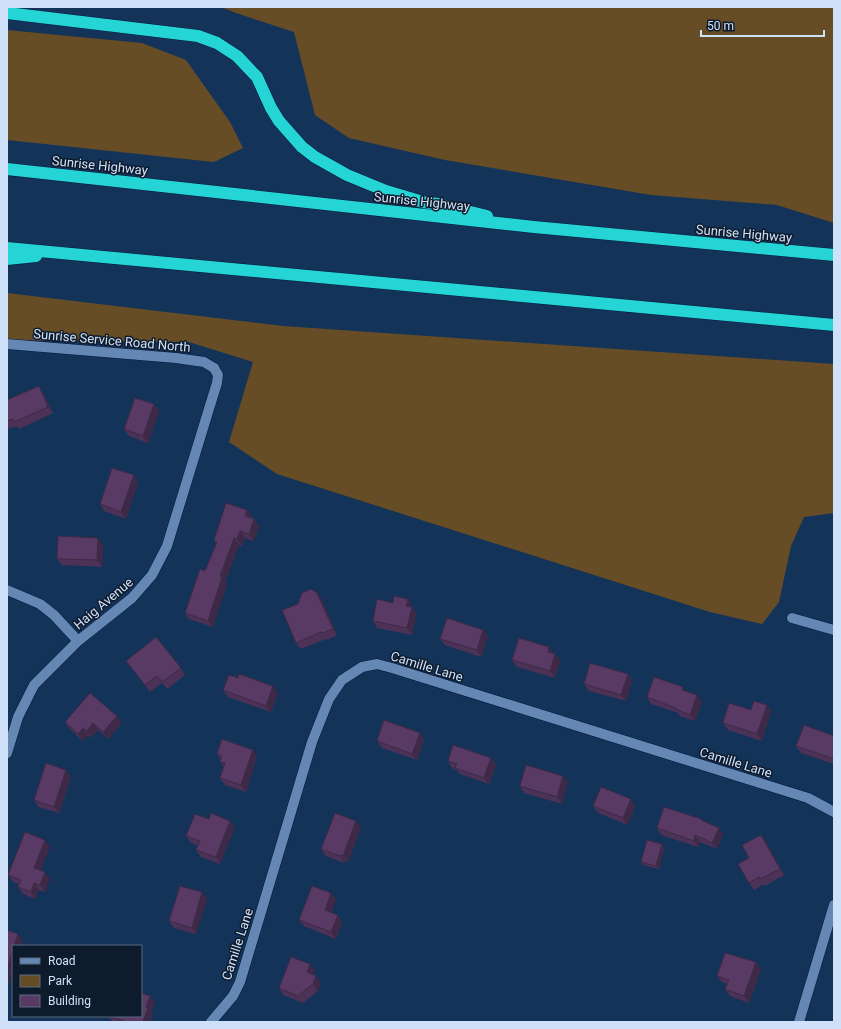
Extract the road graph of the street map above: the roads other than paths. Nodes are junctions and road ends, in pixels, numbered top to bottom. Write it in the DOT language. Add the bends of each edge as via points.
graph roads {
  1 [pos="7,13"];
  2 [pos="7,169"];
  3 [pos="534,227"];
  4 [pos="7,248"];
  5 [pos="63,254"];
  6 [pos="834,255"];
  7 [pos="7,259"];
  8 [pos="834,325"];
  9 [pos="7,344"];
  10 [pos="214,368"];
  11 [pos="7,590"];
  12 [pos="792,618"];
  13 [pos="834,630"];
  14 [pos="78,641"];
  15 [pos="7,752"];
  16 [pos="834,812"];
  17 [pos="834,906"];
  18 [pos="211,1022"];
  19 [pos="799,1022"];
  1 -- 3 [label="highway" via="198,36 217,43 237,56 257,77 279,121 302,147 315,157 386,191"];
  2 -- 3 [label="highway, Sunrise Highway"];
  3 -- 6 [label="highway, Sunrise Highway"];
  4 -- 5 [label="highway"];
  5 -- 7 [label="highway"];
  5 -- 8 [label="highway"];
  9 -- 10 [label="street, Sunrise Service Road North" via="176,358 204,362"];
  10 -- 14 [label="street, Haig Avenue" via="218,375 217,383 167,546 152,575 132,598"];
  11 -- 14 [label="street" via="40,604"];
  12 -- 13 [label="street"];
  14 -- 15 [label="street, Haig Avenue" via="34,684 18,717"];
  16 -- 18 [label="street, Camille Lane" via="808,798 392,668 377,664 362,667 342,680 329,699 312,742 240,982 233,996"];
  17 -- 19 [label="street"];
}
